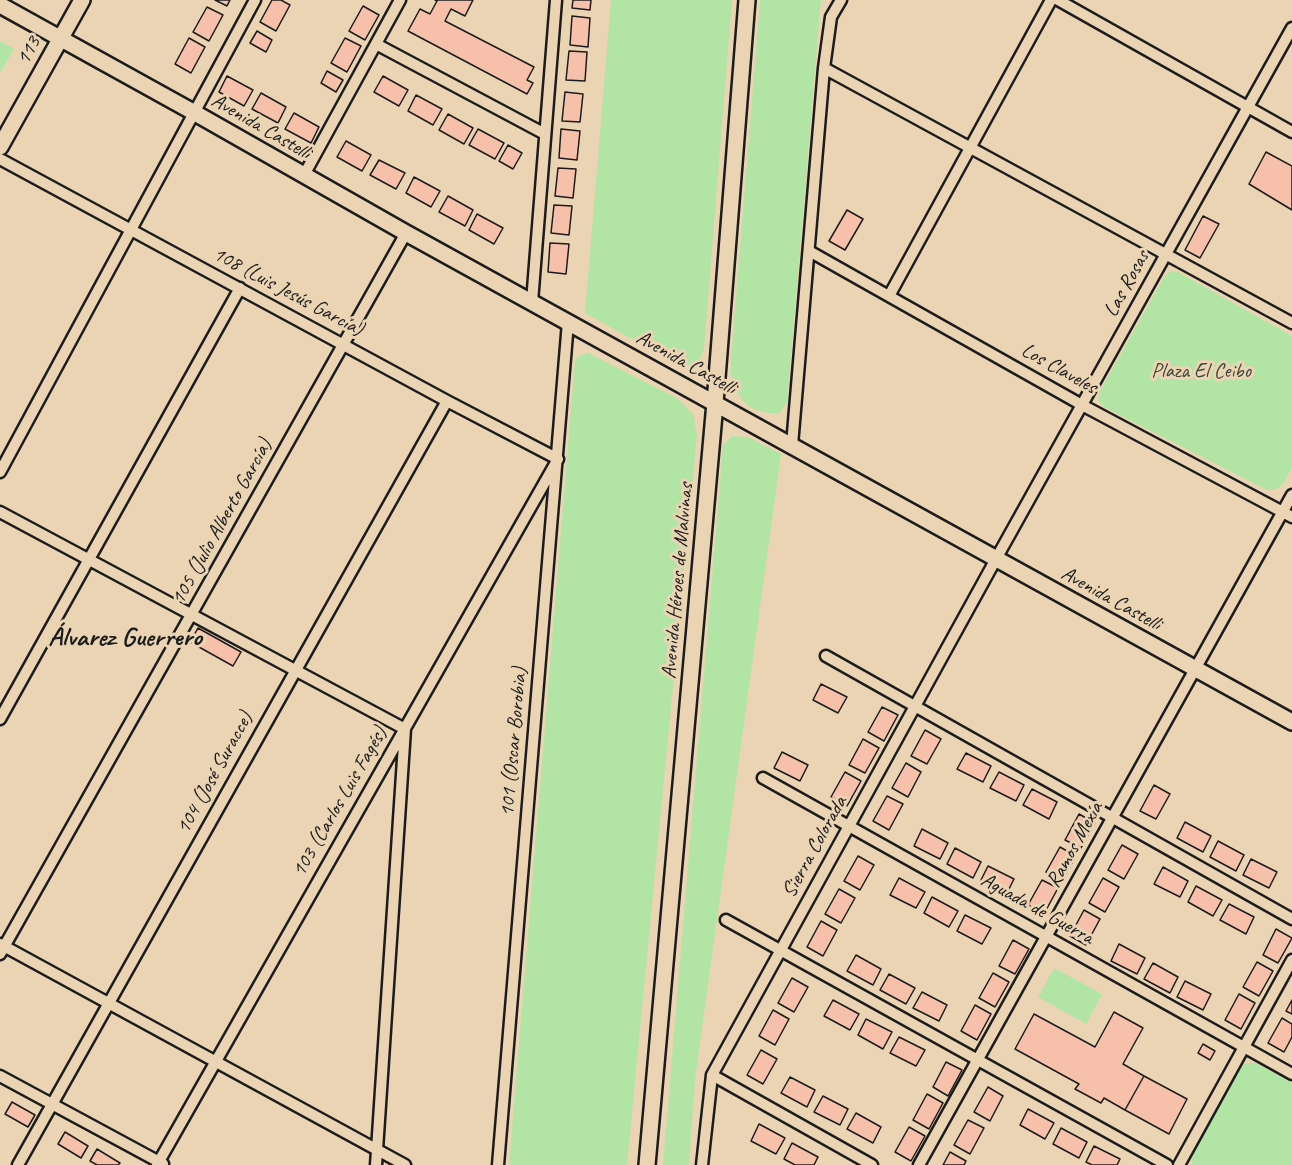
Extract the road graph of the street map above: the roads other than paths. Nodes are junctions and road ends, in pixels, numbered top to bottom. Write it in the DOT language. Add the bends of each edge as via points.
graph roads {
  1 [pos="82,0"];
  2 [pos="255,0"];
  3 [pos="400,0"];
  4 [pos="556,0"];
  5 [pos="747,0"];
  6 [pos="841,0"];
  7 [pos="1050,0"];
  8 [pos="1058,0"];
  9 [pos="0,5"];
  10 [pos="1292,28"];
  11 [pos="60,38"];
  12 [pos="376,44"];
  13 [pos="824,68"];
  14 [pos="1248,108"];
  15 [pos="195,113"];
  16 [pos="1292,132"];
  17 [pos="545,134"];
  18 [pos="0,147"];
  19 [pos="970,147"];
  20 [pos="0,159"];
  21 [pos="304,175"];
  22 [pos="132,230"];
  23 [pos="406,233"];
  24 [pos="809,251"];
  25 [pos="1166,254"];
  26 [pos="240,288"];
  27 [pos="889,296"];
  28 [pos="532,302"];
  29 [pos="568,322"];
  30 [pos="1292,323"];
  31 [pos="345,344"];
  32 [pos="447,401"];
  33 [pos="715,403"];
  34 [pos="1082,405"];
  35 [pos="792,445"];
  36 [pos="558,459"];
  37 [pos="0,472"];
  38 [pos="1292,495"];
  39 [pos="0,512"];
  40 [pos="1287,514"];
  41 [pos="89,559"];
  42 [pos="996,559"];
  43 [pos="192,615"];
  44 [pos="826,656"];
  45 [pos="296,670"];
  46 [pos="1195,670"];
  47 [pos="915,706"];
  48 [pos="0,719"];
  49 [pos="1292,722"];
  50 [pos="405,729"];
  51 [pos="763,778"];
  52 [pos="1113,818"];
  53 [pos="849,826"];
  54 [pos="1292,919"];
  55 [pos="726,920"];
  56 [pos="1046,936"];
  57 [pos="1,948"];
  58 [pos="780,950"];
  59 [pos="1292,960"];
  60 [pos="108,1003"];
  61 [pos="1244,1047"];
  62 [pos="978,1060"];
  63 [pos="215,1061"];
  64 [pos="1292,1074"];
  65 [pos="712,1075"];
  66 [pos="0,1076"];
  67 [pos="52,1104"];
  68 [pos="378,1150"];
  69 [pos="160,1164"];
  70 [pos="18,1165"];
  71 [pos="376,1165"];
  72 [pos="405,1165"];
  73 [pos="498,1165"];
  74 [pos="647,1165"];
  75 [pos="702,1165"];
  76 [pos="872,1165"];
  77 [pos="919,1165"];
  78 [pos="1167,1165"];
  79 [pos="1179,1165"];
  1 -- 11 [label="main road, 113"];
  2 -- 15 [label="street"];
  3 -- 12 [label="street"];
  4 -- 17 [label="street"];
  5 -- 33 [label="main road, Avenida Héroes de Malvinas"];
  6 -- 13 [label="street" via="831,17"];
  7 -- 19 [label="street"];
  8 -- 14 [label="street"];
  9 -- 11 [label="main road, Avenida Castelli"];
  10 -- 14 [label="street, Las Rosas"];
  11 -- 15 [label="main road, Avenida Castelli"];
  11 -- 18 [label="main road, 113"];
  12 -- 17 [label="street"];
  12 -- 21 [label="street"];
  13 -- 19 [label="street"];
  13 -- 24 [label="street"];
  14 -- 16 [label="street"];
  14 -- 25 [label="street, Las Rosas"];
  15 -- 21 [label="main road, Avenida Castelli"];
  15 -- 22 [label="street"];
  17 -- 28 [label="street"];
  19 -- 25 [label="street"];
  19 -- 27 [label="street"];
  20 -- 22 [label="street, 108 (Luis Jesús García)"];
  21 -- 23 [label="main road, Avenida Castelli"];
  22 -- 26 [label="street, 108 (Luis Jesús García)"];
  22 -- 37 [label="street"];
  23 -- 28 [label="main road, Avenida Castelli"];
  23 -- 31 [label="street, 105 (Julio Alberto García)"];
  24 -- 27 [label="street, Los Claveles"];
  24 -- 35 [label="street"];
  25 -- 30 [label="street"];
  25 -- 34 [label="street, Las Rosas"];
  26 -- 31 [label="street, 108 (Luis Jesús García)"];
  26 -- 41 [label="street"];
  27 -- 34 [label="street, Los Claveles"];
  28 -- 29 [label="main road, Avenida Castelli"];
  29 -- 33 [label="main road, Avenida Castelli"];
  29 -- 36 [label="street, 101 (Oscar Borobia)"];
  31 -- 32 [label="street, 108 (Luis Jesús García)"];
  31 -- 43 [label="street, 105 (Julio Alberto García)"];
  32 -- 36 [label="street, 108 (Luis Jesús García)"];
  32 -- 45 [label="street, 104 (José Suracce)"];
  33 -- 35 [label="main road, Avenida Castelli"];
  33 -- 74 [label="main road, Avenida Héroes de Malvinas"];
  34 -- 40 [label="street, Los Claveles"];
  34 -- 42 [label="street, Las Rosas"];
  35 -- 42 [label="main road, Avenida Castelli"];
  36 -- 50 [label="street, 103 (Carlos Luis Fagés)"];
  36 -- 73 [label="street, 101 (Oscar Borobia)"];
  38 -- 40 [label="street, Ramos Mexía"];
  39 -- 41 [label="street"];
  40 -- 46 [label="street, Ramos Mexía"];
  41 -- 43 [label="street"];
  41 -- 48 [label="street"];
  42 -- 46 [label="main road, Avenida Castelli"];
  42 -- 47 [label="street, Sierra Colorada"];
  43 -- 45 [label="street"];
  43 -- 57 [label="street, 105 (Julio Alberto García)"];
  44 -- 47 [label="street"];
  45 -- 50 [label="street"];
  45 -- 60 [label="street, 104 (José Suracce)"];
  46 -- 49 [label="main road, Avenida Castelli"];
  46 -- 52 [label="street, Ramos Mexía"];
  47 -- 52 [label="street"];
  47 -- 53 [label="street, Sierra Colorada"];
  50 -- 63 [label="street, 103 (Carlos Luis Fagés)"];
  50 -- 68 [label="street"];
  51 -- 53 [label="street, Aguada de Guerra"];
  52 -- 54 [label="street"];
  52 -- 56 [label="street, Ramos Mexía"];
  53 -- 56 [label="street, Aguada de Guerra"];
  53 -- 58 [label="street, Sierra Colorada"];
  55 -- 58 [label="street"];
  56 -- 61 [label="street, Aguada de Guerra"];
  56 -- 62 [label="street, Ramos Mexía"];
  57 -- 60 [label="street"];
  58 -- 62 [label="street"];
  58 -- 65 [label="street, Sierra Colorada"];
  59 -- 61 [label="street"];
  60 -- 63 [label="street"];
  60 -- 67 [label="street, 104 (José Suracce)"];
  61 -- 64 [label="street, Aguada de Guerra"];
  61 -- 79 [label="street"];
  62 -- 77 [label="street, Ramos Mexía"];
  62 -- 78 [label="street"];
  63 -- 68 [label="street"];
  63 -- 69 [label="street, 103 (Carlos Luis Fagés)"];
  65 -- 75 [label="street, Sierra Colorada"];
  65 -- 76 [label="street"];
  66 -- 67 [label="street"];
  67 -- 69 [label="street"];
  67 -- 70 [label="street, 104 (José Suracce)"];
  68 -- 71 [label="street"];
  68 -- 72 [label="street"];
}
